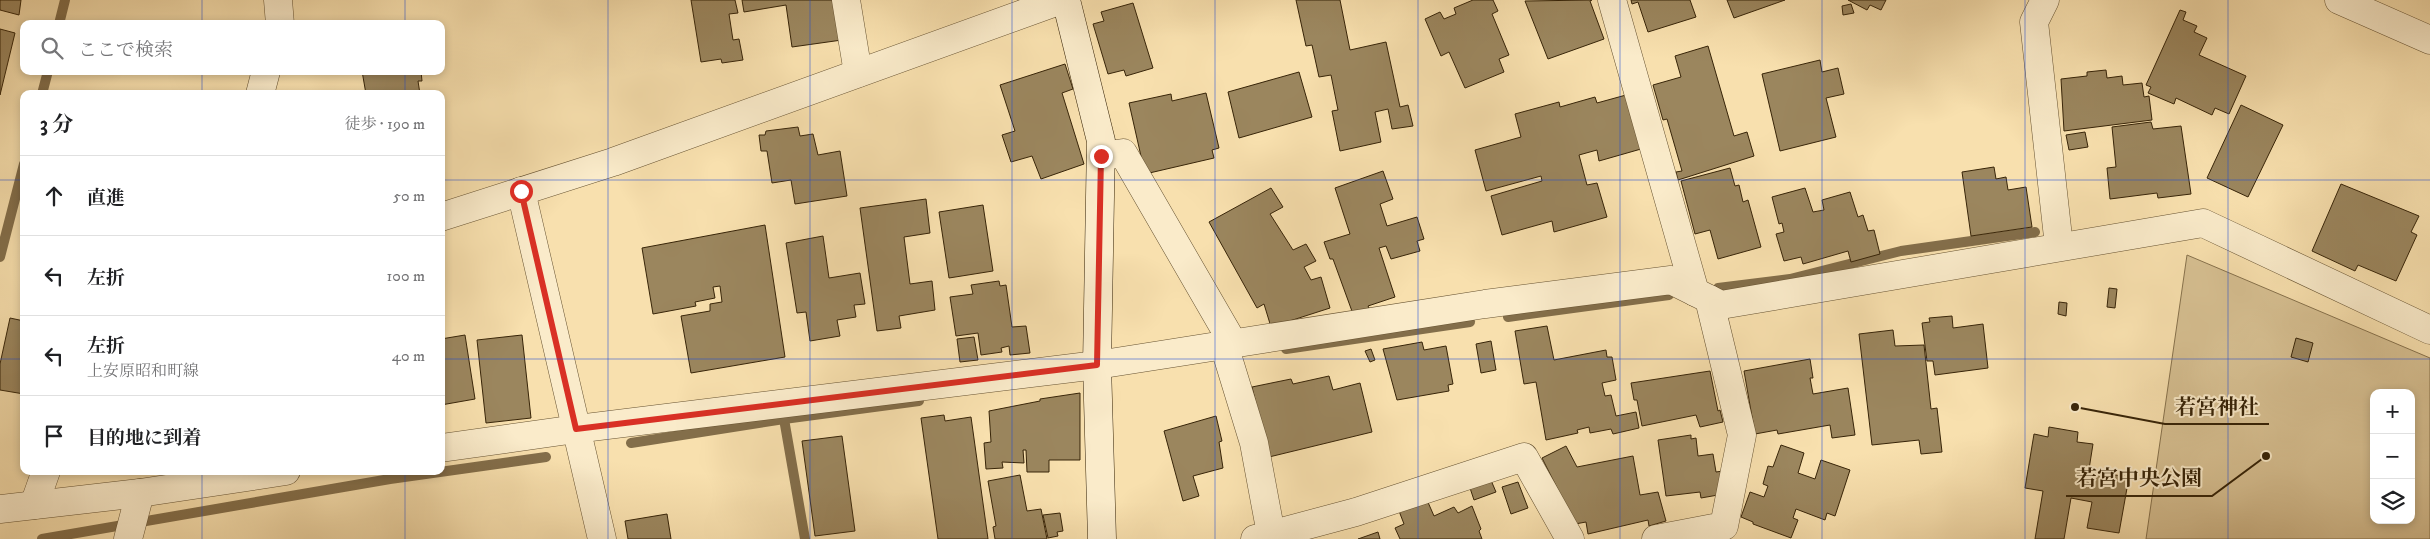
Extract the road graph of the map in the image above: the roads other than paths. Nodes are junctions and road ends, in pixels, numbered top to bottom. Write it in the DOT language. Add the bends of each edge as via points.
graph roads {
  1 [pos="278,0"];
  2 [pos="846,0"];
  3 [pos="1061,0"];
  4 [pos="1066,0"];
  5 [pos="1612,0"];
  6 [pos="2045,0"];
  7 [pos="2338,0"];
  8 [pos="280,20"];
  9 [pos="2430,40"];
  10 [pos="858,73"];
  11 [pos="265,75"];
  12 [pos="261,90"];
  13 [pos="1101,156"];
  14 [pos="521,191"];
  15 [pos="445,216"];
  16 [pos="2059,246"];
  17 [pos="1702,295"];
  18 [pos="2430,330"];
  19 [pos="1229,344"];
  20 [pos="1097,365"];
  21 [pos="576,429"];
  22 [pos="445,447"];
  23 [pos="45,475"];
  24 [pos="266,475"];
  25 [pos="138,500"];
  26 [pos="34,505"];
  27 [pos="0,509"];
  28 [pos="1316,531"];
  29 [pos="1263,537"];
  30 [pos="128,539"];
  31 [pos="602,539"];
  32 [pos="1102,539"];
  33 [pos="1570,539"];
  34 [pos="1656,539"];
  1 -- 8 [label="street"];
  2 -- 10 [label="street"];
  3 -- 10 [label="street"];
  4 -- 13 [label="street" via="1101,140"];
  5 -- 17 [label="street"];
  6 -- 16 [label="street" via="2034,22"];
  7 -- 9 [label="street"];
  10 -- 14 [label="street" via="613,162"];
  11 -- 12 [label="street"];
  13 -- 19 [label="street" via="1123,154"];
  13 -- 20 [label="street"];
  14 -- 15 [label="street"];
  14 -- 21 [label="street"];
  16 -- 17 [label="street" via="1721,305"];
  16 -- 18 [label="street" via="2203,223"];
  17 -- 19 [label="street" via="1671,280 1486,304"];
  17 -- 34 [label="street" via="1742,435 1724,526"];
  19 -- 20 [label="street"];
  19 -- 29 [label="street" via="1254,443"];
  20 -- 21 [label="street"];
  20 -- 32 [label="street"];
  21 -- 22 [label="street"];
  21 -- 31 [label="street"];
  23 -- 26 [label="street"];
  24 -- 25 [label="street"];
  25 -- 26 [label="street"];
  25 -- 30 [label="street"];
  26 -- 27 [label="street"];
  28 -- 29 [label="street"];
  28 -- 33 [label="street" via="1356,512 1524,457"];
}
